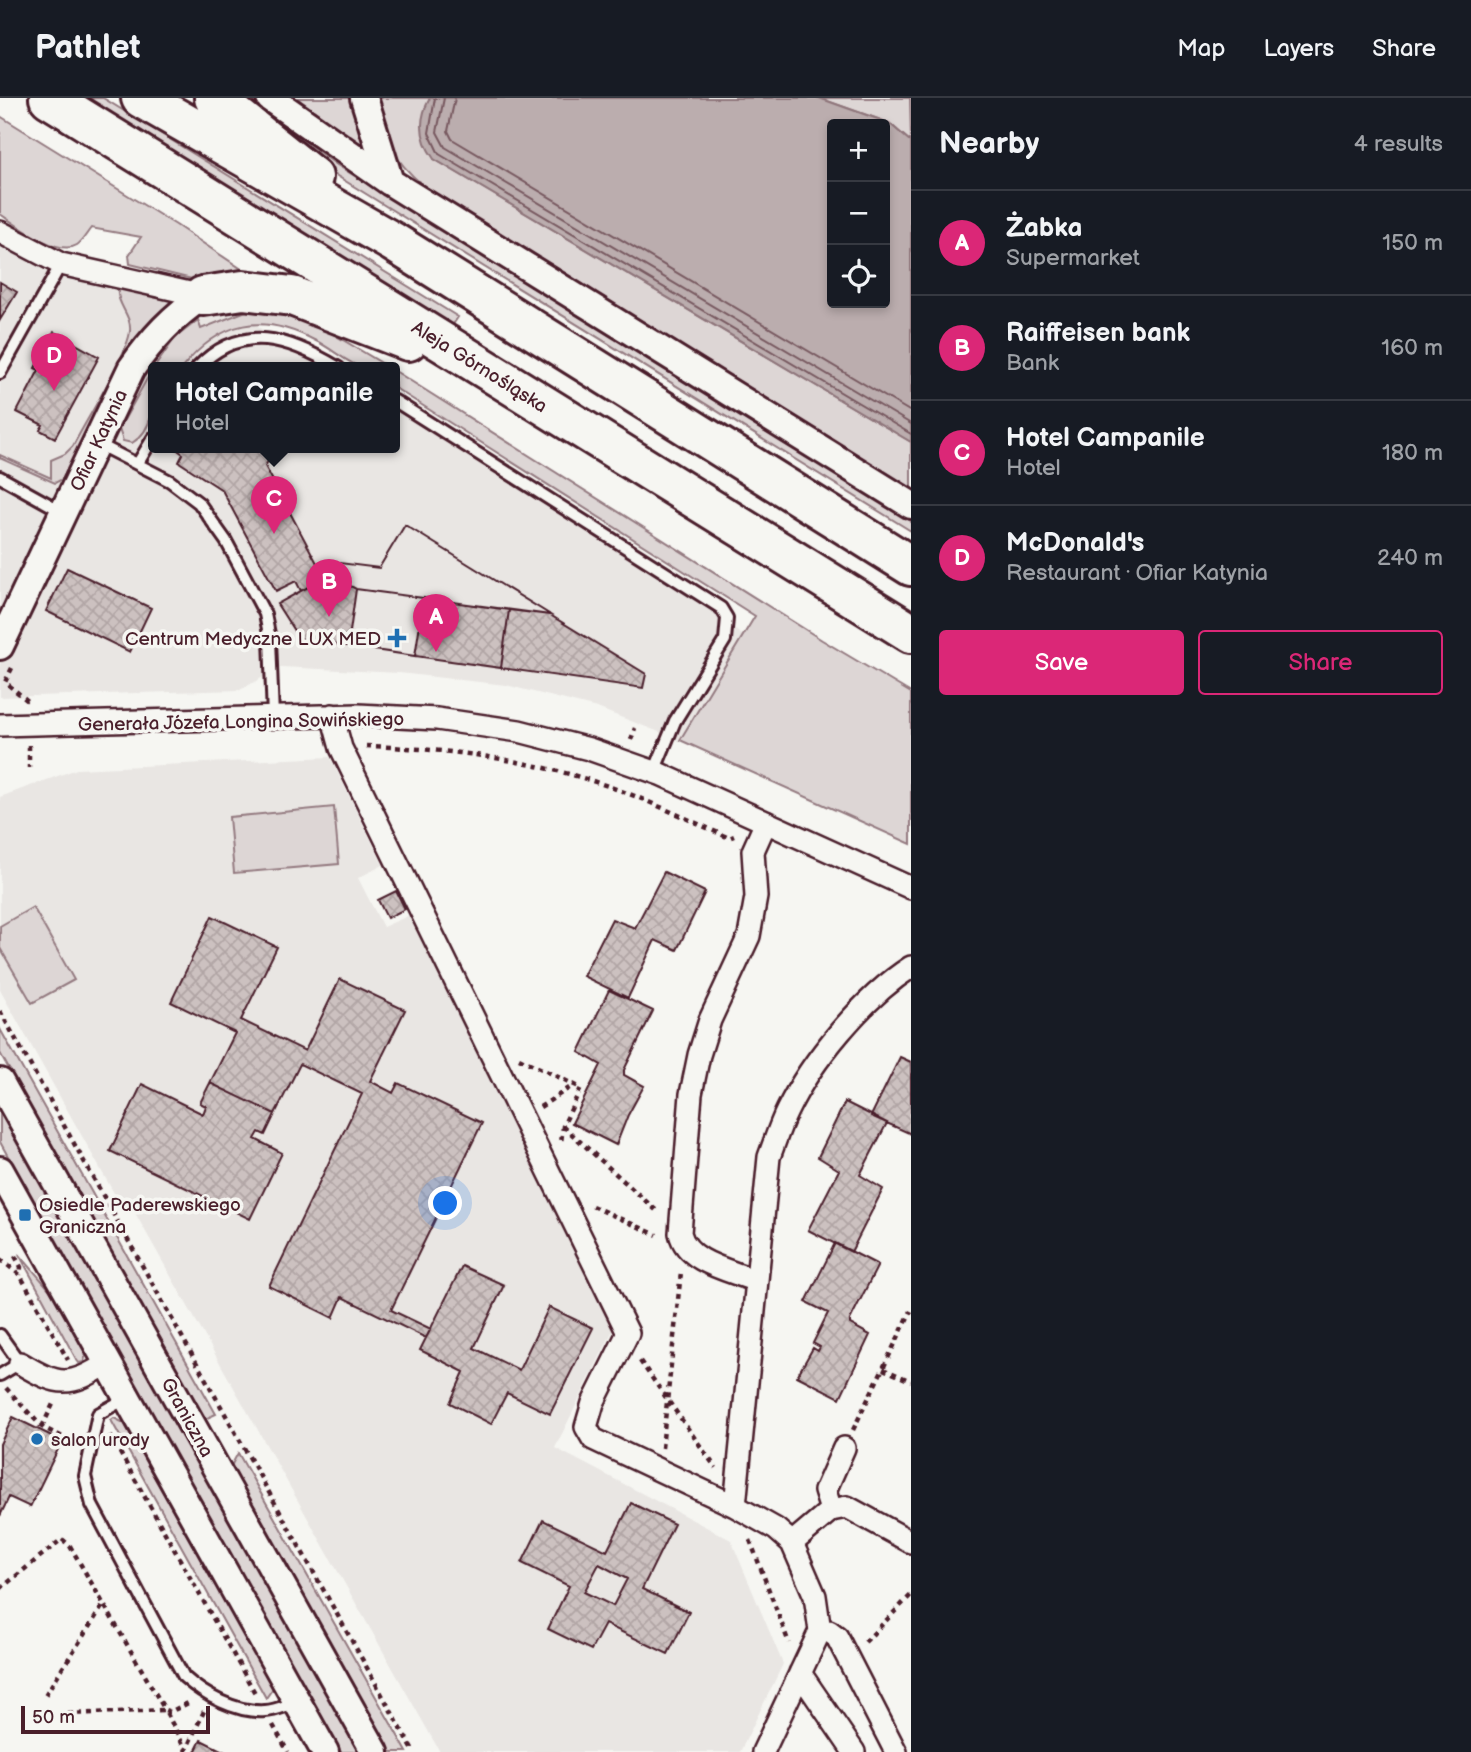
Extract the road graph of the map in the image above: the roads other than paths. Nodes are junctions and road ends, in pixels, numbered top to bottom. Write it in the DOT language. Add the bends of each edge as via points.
graph roads {
  1 [pos="50,98"];
  2 [pos="141,98"];
  3 [pos="214,98"];
  4 [pos="270,98"];
  5 [pos="364,98"];
  6 [pos="390,181"];
  7 [pos="0,232"];
  8 [pos="393,242"];
  9 [pos="61,264"];
  10 [pos="203,296"];
  11 [pos="203,362"];
  12 [pos="329,362"];
  13 [pos="0,373"];
  14 [pos="499,377"];
  15 [pos="400,404"];
  16 [pos="96,443"];
  17 [pos="148,446"];
  18 [pos="138,463"];
  19 [pos="0,477"];
  20 [pos="911,505"];
  21 [pos="63,512"];
  22 [pos="911,566"];
  23 [pos="911,633"];
  24 [pos="0,646"];
  25 [pos="332,715"];
  26 [pos="273,717"];
  27 [pos="0,725"];
  28 [pos="654,772"];
  29 [pos="766,822"];
  30 [pos="911,888"];
  31 [pos="911,967"];
  32 [pos="0,1082"];
  33 [pos="0,1170"];
  34 [pos="756,1281"];
  35 [pos="0,1335"];
  36 [pos="20,1363"];
  37 [pos="107,1363"];
  38 [pos="0,1375"];
  39 [pos="127,1398"];
  40 [pos="844,1448"];
  41 [pos="739,1505"];
  42 [pos="831,1510"];
  43 [pos="911,1542"];
  44 [pos="792,1543"];
  45 [pos="820,1631"];
  46 [pos="800,1673"];
  47 [pos="297,1702"];
  48 [pos="325,1752"];
  49 [pos="375,1752"];
  50 [pos="763,1752"];
  51 [pos="854,1752"];
  52 [pos="896,1752"];
  1 -- 14 [label="highway, Aleja Górnośląska"];
  2 -- 8 [label="highway"];
  3 -- 8 [label="highway"];
  4 -- 6 [label="street"];
  5 -- 6 [label="street"];
  6 -- 20 [label="street"];
  7 -- 9 [label="street"];
  8 -- 22 [label="highway"];
  9 -- 10 [label="street"];
  9 -- 13 [label="lane"];
  10 -- 14 [label="highway" via="243,290 292,296"];
  10 -- 16 [label="street, Ofiar Katynia" via="152,338 131,369"];
  11 -- 12 [label="lane" via="224,346 267,337 309,350"];
  14 -- 23 [label="highway, Aleja Górnośląska"];
  15 -- 28 [label="lane" via="721,608 727,618 725,640 675,721"];
  16 -- 18 [label="lane"];
  16 -- 21 [label="street, Ofiar Katynia"];
  17 -- 18 [label="lane"];
  18 -- 26 [label="lane" via="199,503 226,541 265,614"];
  19 -- 21 [label="lane"];
  21 -- 24 [label="street, Ofiar Katynia"];
  25 -- 26 [label="street, Generała Józefa Longina Sowińskiego"];
  25 -- 28 [label="street, Generała Józefa Longina Sowińskiego" via="437,719 519,731"];
  25 -- 41 [label="street" via="341,748 628,1333 593,1402 586,1427 593,1439"];
  26 -- 27 [label="street, Generała Józefa Longina Sowińskiego"];
  28 -- 29 [label="street, Generała Józefa Longina Sowińskiego"];
  29 -- 30 [label="street, Generała Józefa Longina Sowińskiego"];
  29 -- 34 [label="street" via="753,851 756,897 749,936 710,1020 691,1094 682,1240 693,1255"];
  31 -- 34 [label="street" via="863,1009 804,1080 786,1112 769,1157"];
  32 -- 49 [label="street, Graniczna"];
  33 -- 37 [label="street"];
  34 -- 41 [label="street"];
  35 -- 36 [label="lane"];
  36 -- 37 [label="street" via="44,1377 79,1380"];
  36 -- 38 [label="lane"];
  37 -- 39 [label="street"];
  39 -- 47 [label="street"];
  39 -- 47 [label="lane" via="98,1414 85,1476 92,1505 184,1677 201,1693 240,1707 265,1711"];
  40 -- 42 [label="street" via="825,1491"];
  41 -- 44 [label="street"];
  42 -- 43 [label="street" via="847,1507"];
  42 -- 44 [label="street"];
  44 -- 45 [label="street" via="815,1596"];
  45 -- 46 [label="street"];
  45 -- 52 [label="street" via="837,1637"];
  46 -- 50 [label="street"];
  46 -- 51 [label="street"];
  47 -- 48 [label="street"];
}
